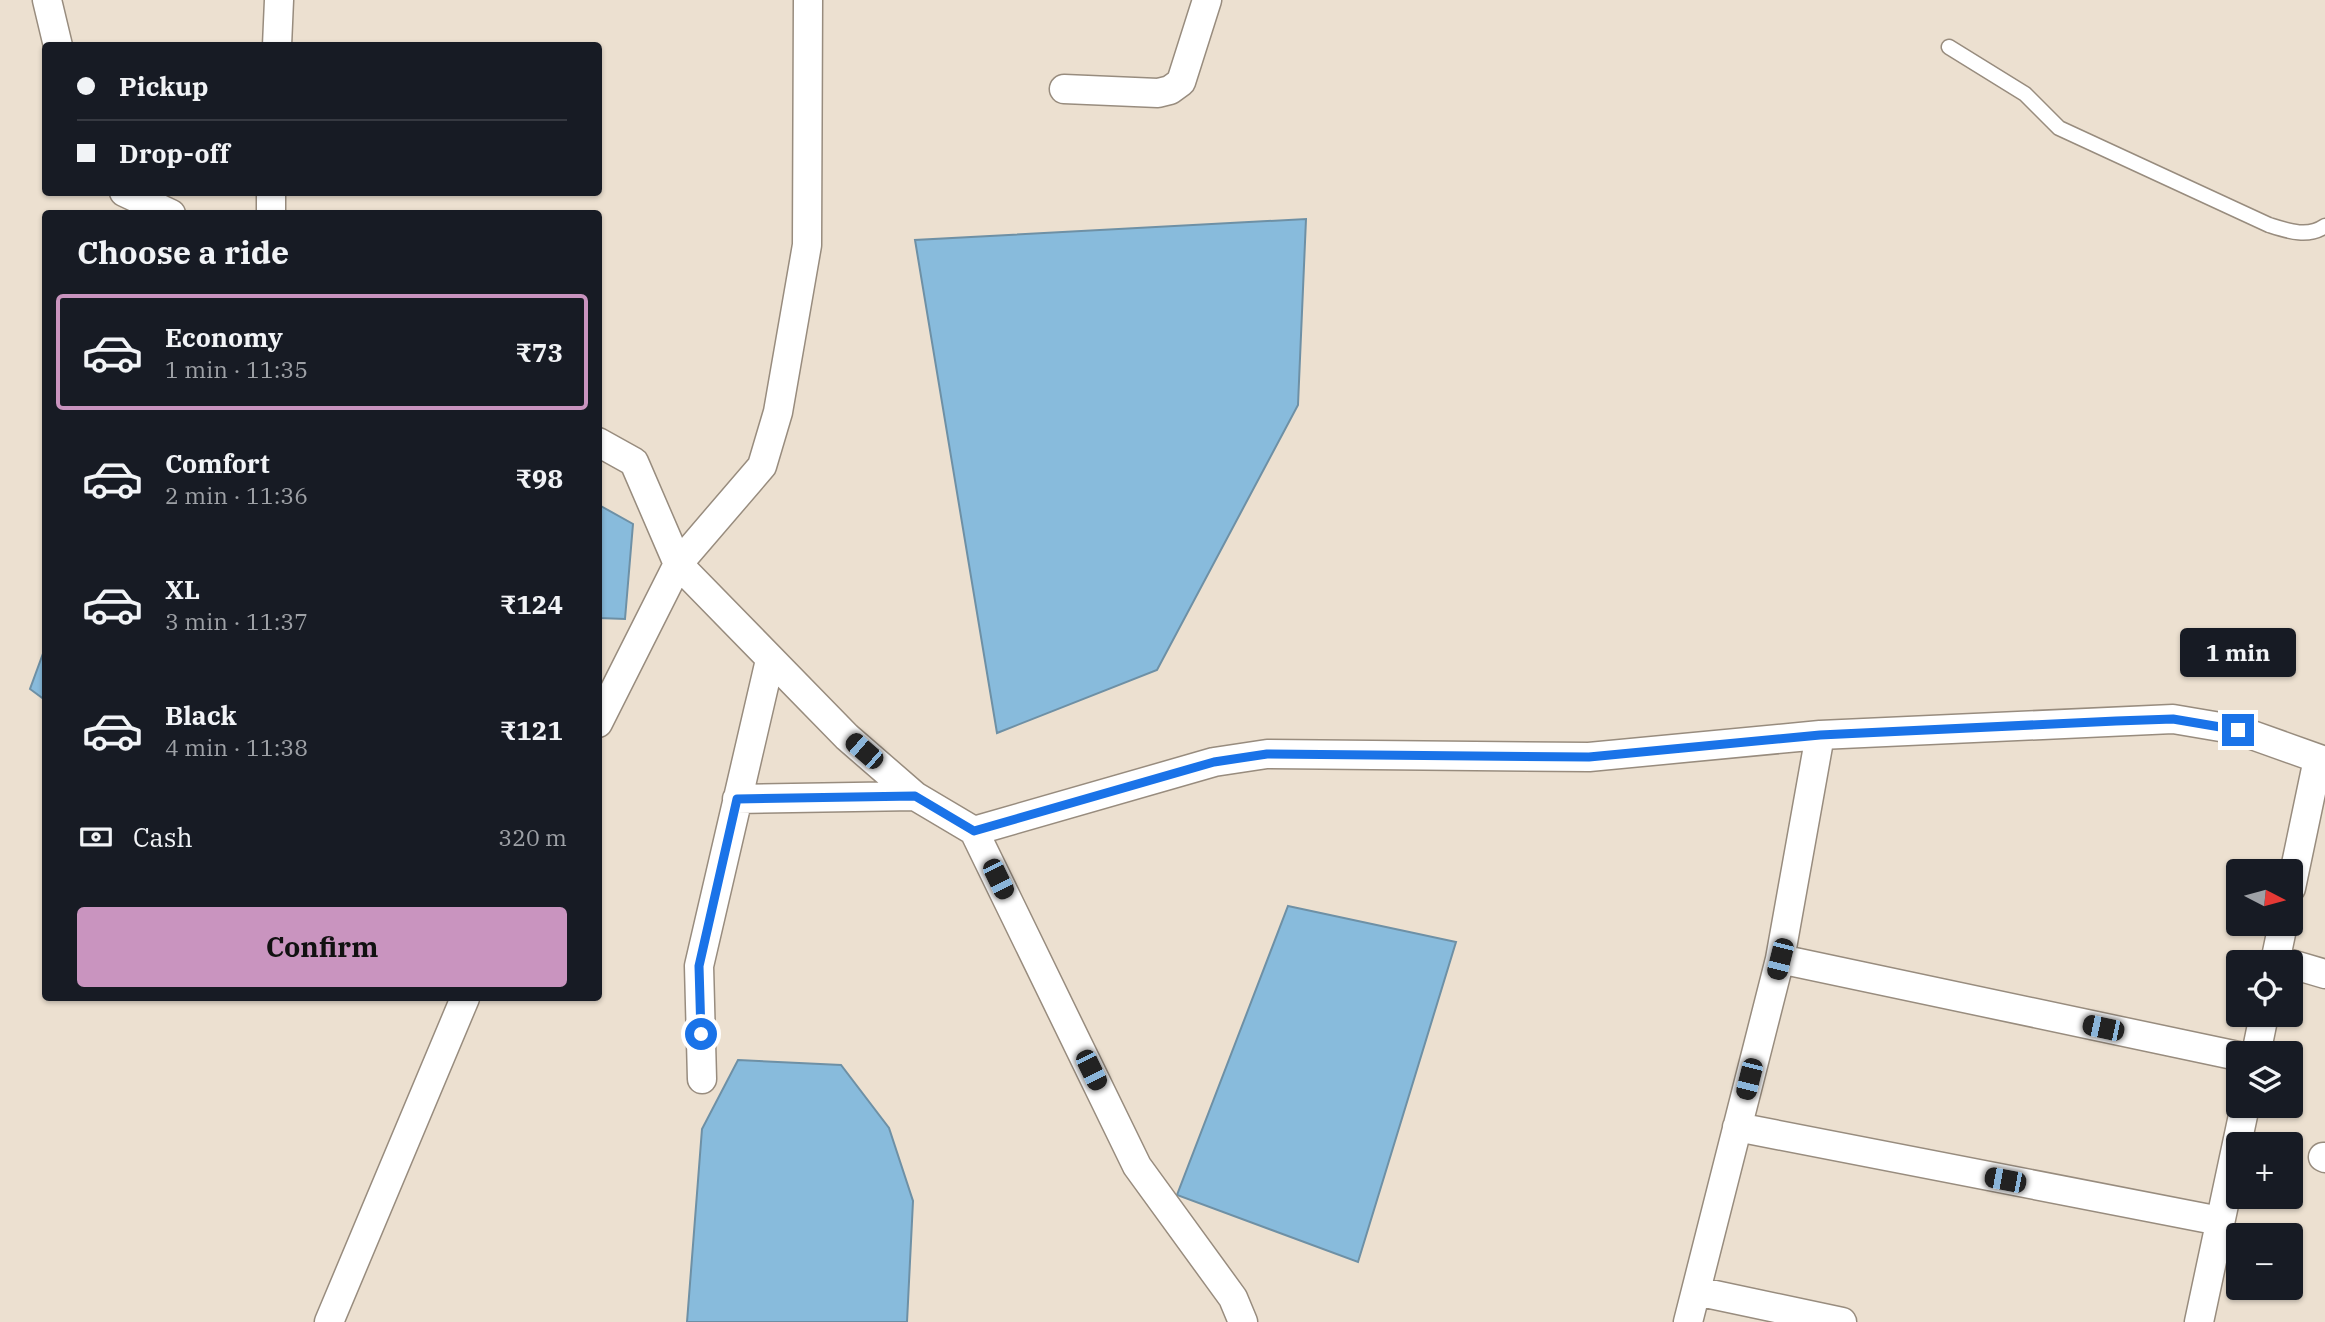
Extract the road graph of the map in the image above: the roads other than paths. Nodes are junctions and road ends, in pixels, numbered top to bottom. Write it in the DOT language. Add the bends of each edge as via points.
graph roads {
  1 [pos="47,0"];
  2 [pos="279,0"];
  3 [pos="808,0"];
  4 [pos="1207,0"];
  5 [pos="57,42"];
  6 [pos="278,42"];
  7 [pos="1949,47"];
  8 [pos="1064,89"];
  9 [pos="133,196"];
  10 [pos="162,210"];
  11 [pos="2325,226"];
  12 [pos="602,444"];
  13 [pos="678,564"];
  14 [pos="770,660"];
  15 [pos="602,715"];
  16 [pos="1820,735"];
  17 [pos="2322,760"];
  18 [pos="915,796"];
  19 [pos="737,799"];
  20 [pos="974,831"];
  21 [pos="2298,859"];
  22 [pos="1780,959"];
  23 [pos="2303,968"];
  24 [pos="2325,974"];
  25 [pos="464,1001"];
  26 [pos="2226,1053"];
  27 [pos="702,1079"];
  28 [pos="2242,1118"];
  29 [pos="1737,1127"];
  30 [pos="2220,1221"];
  31 [pos="1696,1291"];
  32 [pos="329,1322"];
  33 [pos="1243,1322"];
  34 [pos="1688,1322"];
  35 [pos="1842,1322"];
  36 [pos="2199,1322"];
  1 -- 5 [label="street"];
  2 -- 6 [label="street"];
  3 -- 13 [label="street" via="807,246 778,412 762,466"];
  4 -- 8 [label="street" via="1181,82 1170,90"];
  7 -- 11 [label="lane" via="2025,94 2059,128 2270,225 2295,233 2317,232"];
  9 -- 10 [label="street"];
  12 -- 13 [label="street" via="634,462"];
  13 -- 14 [label="street"];
  13 -- 15 [label="street"];
  14 -- 18 [label="street" via="846,737"];
  14 -- 19 [label="street"];
  16 -- 17 [label="street" via="2173,719 2238,730"];
  16 -- 20 [label="street" via="1589,757 1267,754 1214,762"];
  16 -- 22 [label="street"];
  17 -- 21 [label="street"];
  18 -- 19 [label="street"];
  18 -- 20 [label="street"];
  19 -- 27 [label="street" via="699,966"];
  20 -- 33 [label="street" via="1137,1166 1233,1298"];
  22 -- 26 [label="street"];
  22 -- 29 [label="street"];
  23 -- 24 [label="street"];
  25 -- 32 [label="street"];
  28 -- 30 [label="street"];
  29 -- 30 [label="street"];
  29 -- 31 [label="street"];
  30 -- 36 [label="street"];
  31 -- 34 [label="street"];
  31 -- 35 [label="street"];
}
